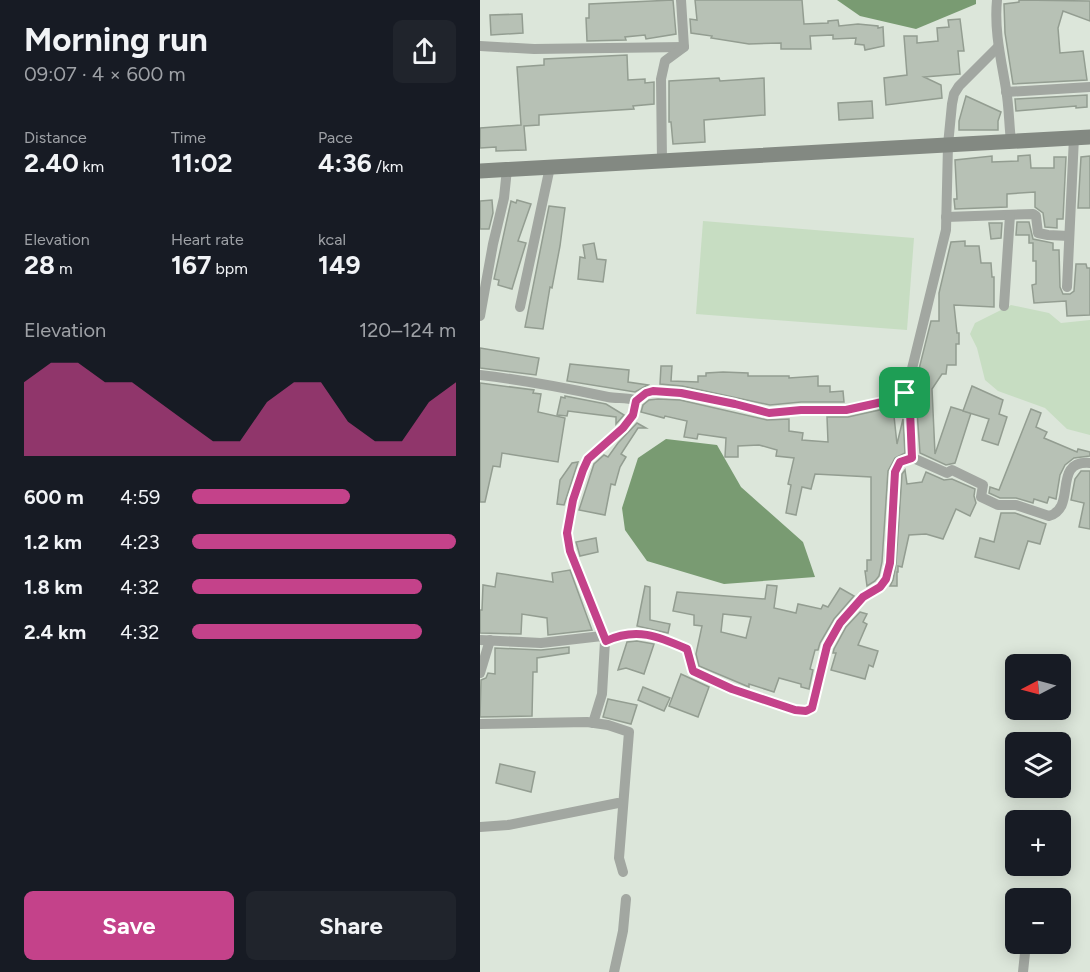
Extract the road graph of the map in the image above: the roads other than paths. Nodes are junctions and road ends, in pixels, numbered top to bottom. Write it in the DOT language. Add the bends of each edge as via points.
graph roads {
  1 [pos="681,0"];
  2 [pos="997,0"];
  3 [pos="480,46"];
  4 [pos="684,47"];
  5 [pos="998,47"];
  6 [pos="1090,87"];
  7 [pos="1006,92"];
  8 [pos="1090,136"];
  9 [pos="1074,137"];
  10 [pos="1011,141"];
  11 [pos="948,145"];
  12 [pos="662,161"];
  13 [pos="550,167"];
  14 [pos="507,169"];
  15 [pos="480,171"];
  16 [pos="1010,215"];
  17 [pos="946,217"];
  18 [pos="1069,236"];
  19 [pos="1067,286"];
  20 [pos="1004,306"];
  21 [pos="520,307"];
  22 [pos="480,316"];
  23 [pos="480,375"];
  24 [pos="905,393"];
  25 [pos="636,401"];
  26 [pos="912,458"];
  27 [pos="1090,462"];
  28 [pos="485,640"];
  29 [pos="606,641"];
  30 [pos="480,673"];
  31 [pos="593,723"];
  32 [pos="480,724"];
  33 [pos="618,803"];
  34 [pos="480,827"];
  35 [pos="623,872"];
  36 [pos="626,899"];
  37 [pos="1025,954"];
  38 [pos="614,972"];
  39 [pos="1023,972"];
  1 -- 4 [label="street"];
  2 -- 5 [label="street"];
  3 -- 4 [label="street"];
  4 -- 12 [label="street" via="665,62 663,70"];
  5 -- 7 [label="street"];
  5 -- 11 [label="street" via="954,94"];
  6 -- 7 [label="street"];
  7 -- 10 [label="street"];
  8 -- 9 [label="main road"];
  9 -- 10 [label="main road"];
  9 -- 18 [label="street"];
  10 -- 11 [label="main road"];
  11 -- 12 [label="main road"];
  11 -- 17 [label="street"];
  12 -- 13 [label="main road"];
  13 -- 14 [label="main road"];
  13 -- 21 [label="street"];
  14 -- 15 [label="main road"];
  14 -- 22 [label="street"];
  16 -- 17 [label="street"];
  16 -- 18 [label="street" via="1033,214 1038,233"];
  16 -- 20 [label="street"];
  17 -- 24 [label="street"];
  18 -- 19 [label="street"];
  23 -- 25 [label="street"];
  24 -- 25 [label="street" via="896,399 846,410 769,413 681,393 646,393"];
  24 -- 26 [label="street" via="910,411"];
  25 -- 29 [label="street" via="633,415 623,428 588,459 573,500 567,533 570,551"];
  26 -- 27 [label="street" via="947,473 952,470 983,485 981,497 998,505 1016,505 1049,516 1059,510 1070,469 1075,464"];
  26 -- 29 [label="street" via="900,462 895,472 886,579 840,623 827,646 812,708 795,710 693,671 687,649 664,639 634,634"];
  28 -- 29 [label="street" via="541,643 602,636"];
  28 -- 30 [label="street"];
  29 -- 31 [label="street" via="602,694"];
  31 -- 32 [label="street"];
  31 -- 35 [label="street" via="629,732 619,858"];
  33 -- 34 [label="street"];
  36 -- 38 [label="street"];
  37 -- 39 [label="street"];
}
